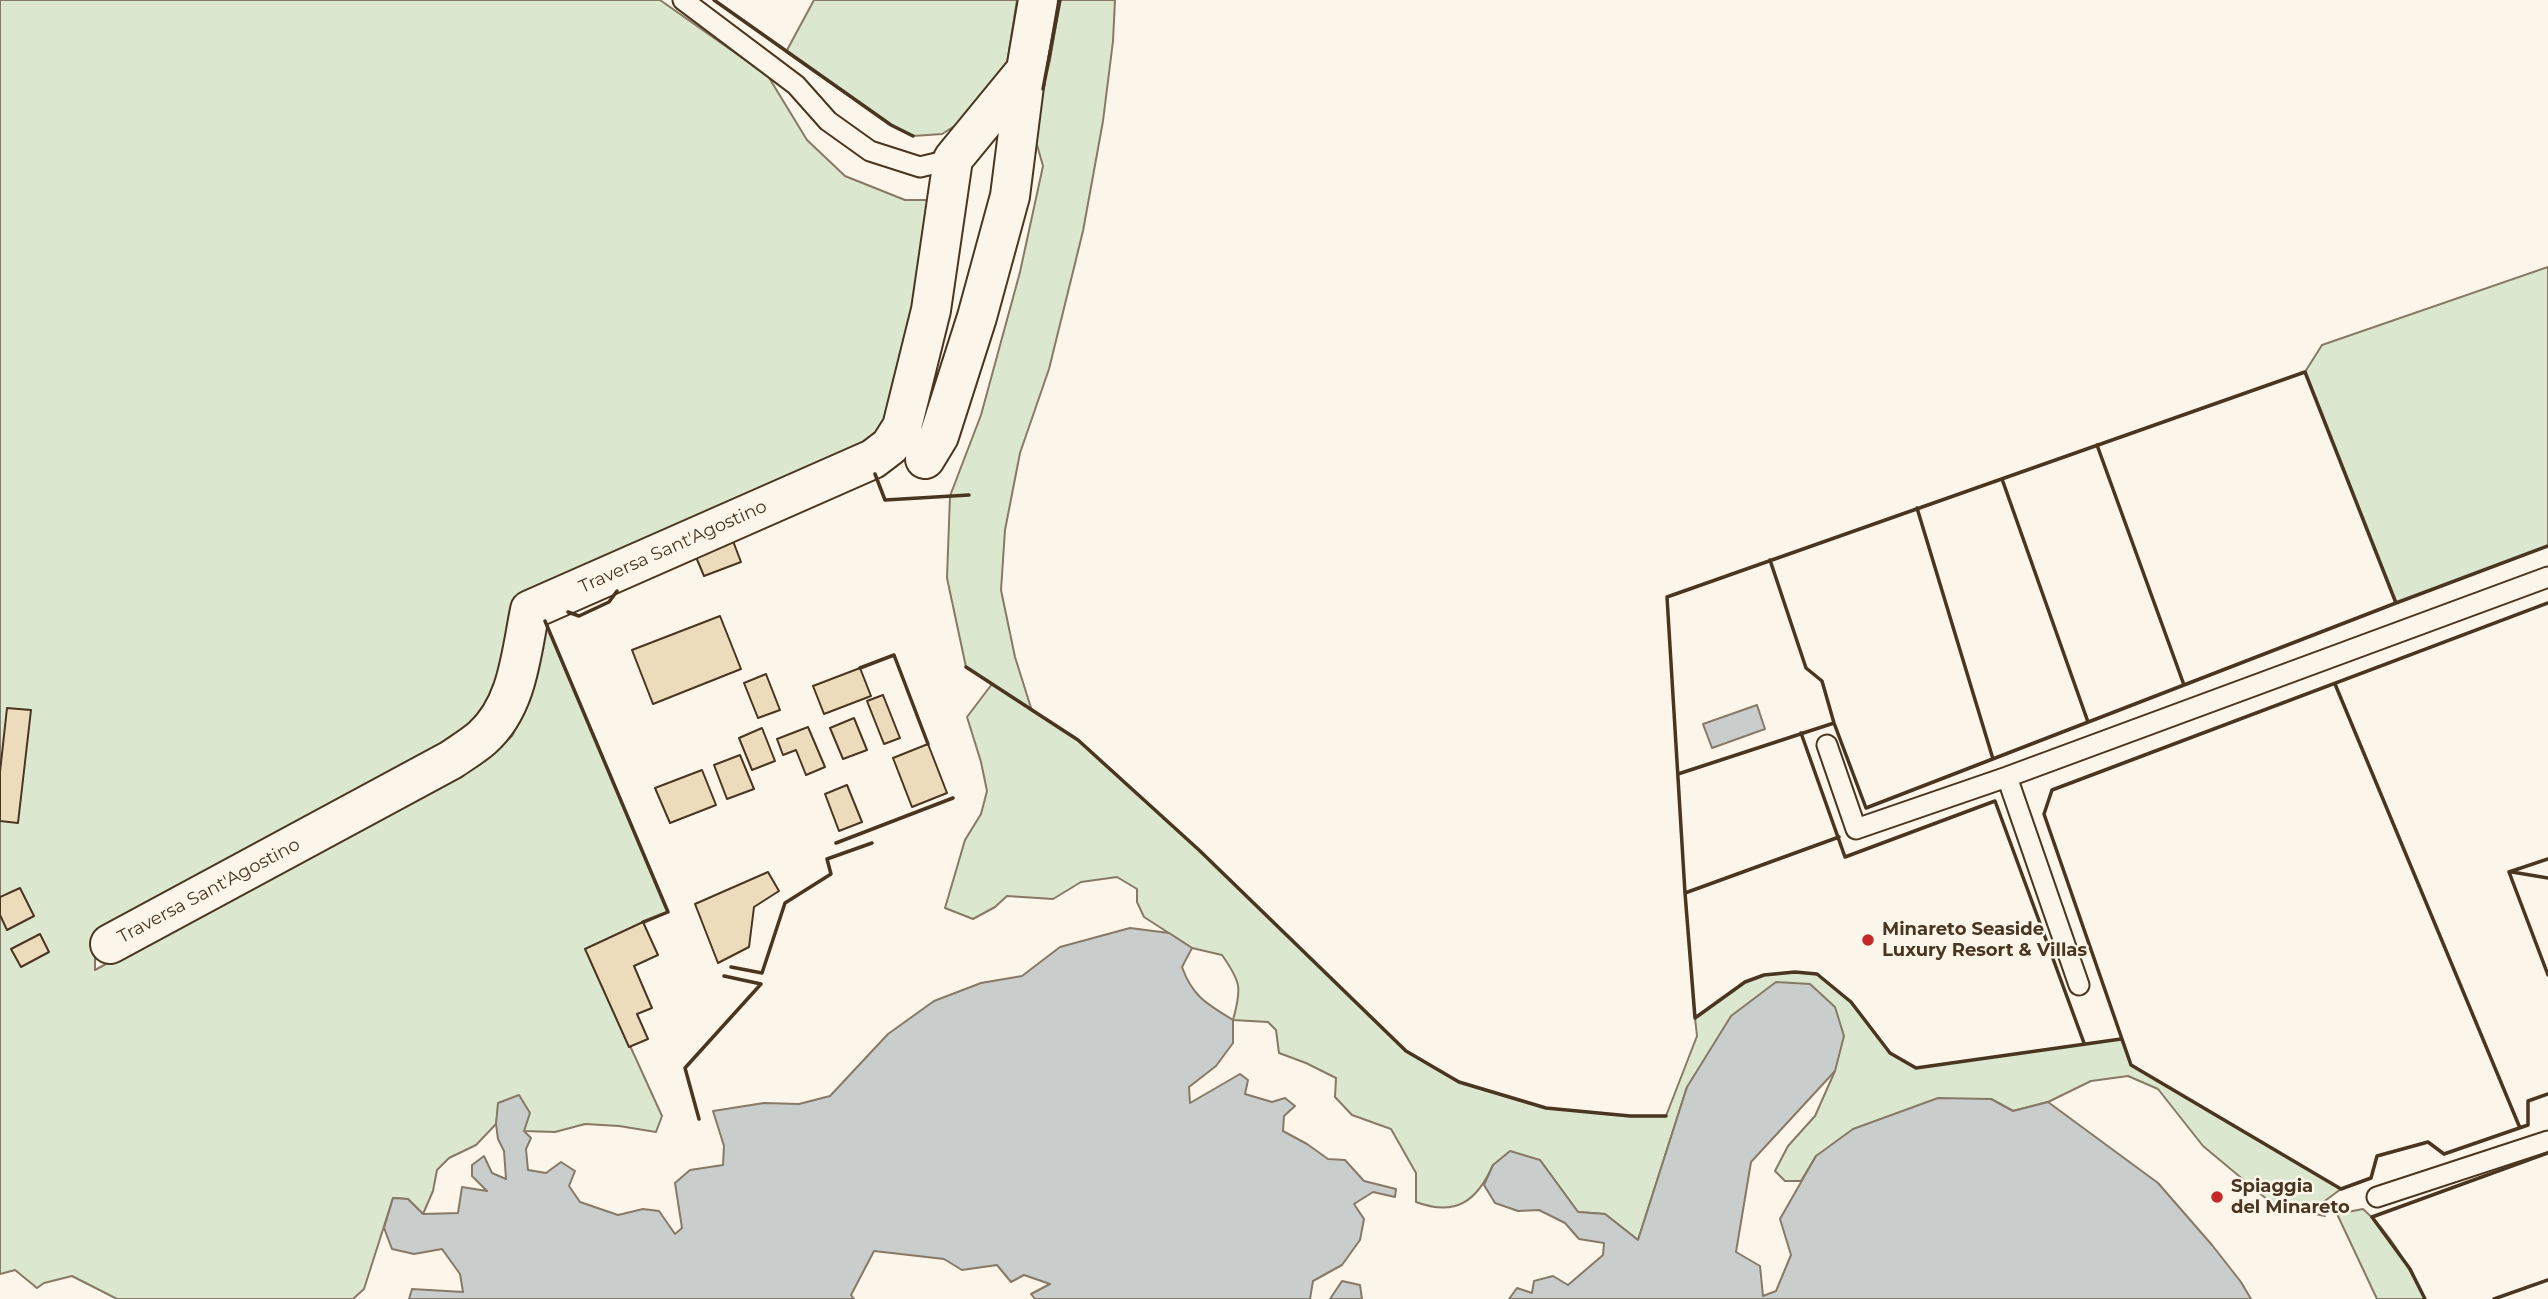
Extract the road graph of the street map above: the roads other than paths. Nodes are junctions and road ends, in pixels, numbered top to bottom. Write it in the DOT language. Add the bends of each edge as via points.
graph roads {
  1 [pos="683,0"];
  2 [pos="1038,0"];
  3 [pos="1026,70"];
  4 [pos="953,159"];
  5 [pos="931,310"];
  6 [pos="977,317"];
  7 [pos="925,459"];
  8 [pos="2548,577"];
  9 [pos="1827,745"];
  10 [pos="2007,777"];
  11 [pos="110,944"];
  12 [pos="2078,985"];
  13 [pos="2548,1141"];
  14 [pos="2377,1197"];
  1 -- 4 [label="lane" via="796,85 828,121 870,151 920,167"];
  2 -- 3 [label="street"];
  3 -- 4 [label="street"];
  3 -- 6 [label="street" via="1010,196"];
  4 -- 5 [label="street, Traversa Sant'Agostino"];
  5 -- 6 [label="street"];
  5 -- 11 [label="street, Traversa Sant'Agostino" via="902,427 890,446 873,459 530,610 515,685 500,718 484,737 451,760"];
  6 -- 7 [label="street" via="939,436"];
  8 -- 10 [label="lane"];
  9 -- 10 [label="lane" via="1856,829"];
  10 -- 12 [label="lane"];
  13 -- 14 [label="lane"];
}
